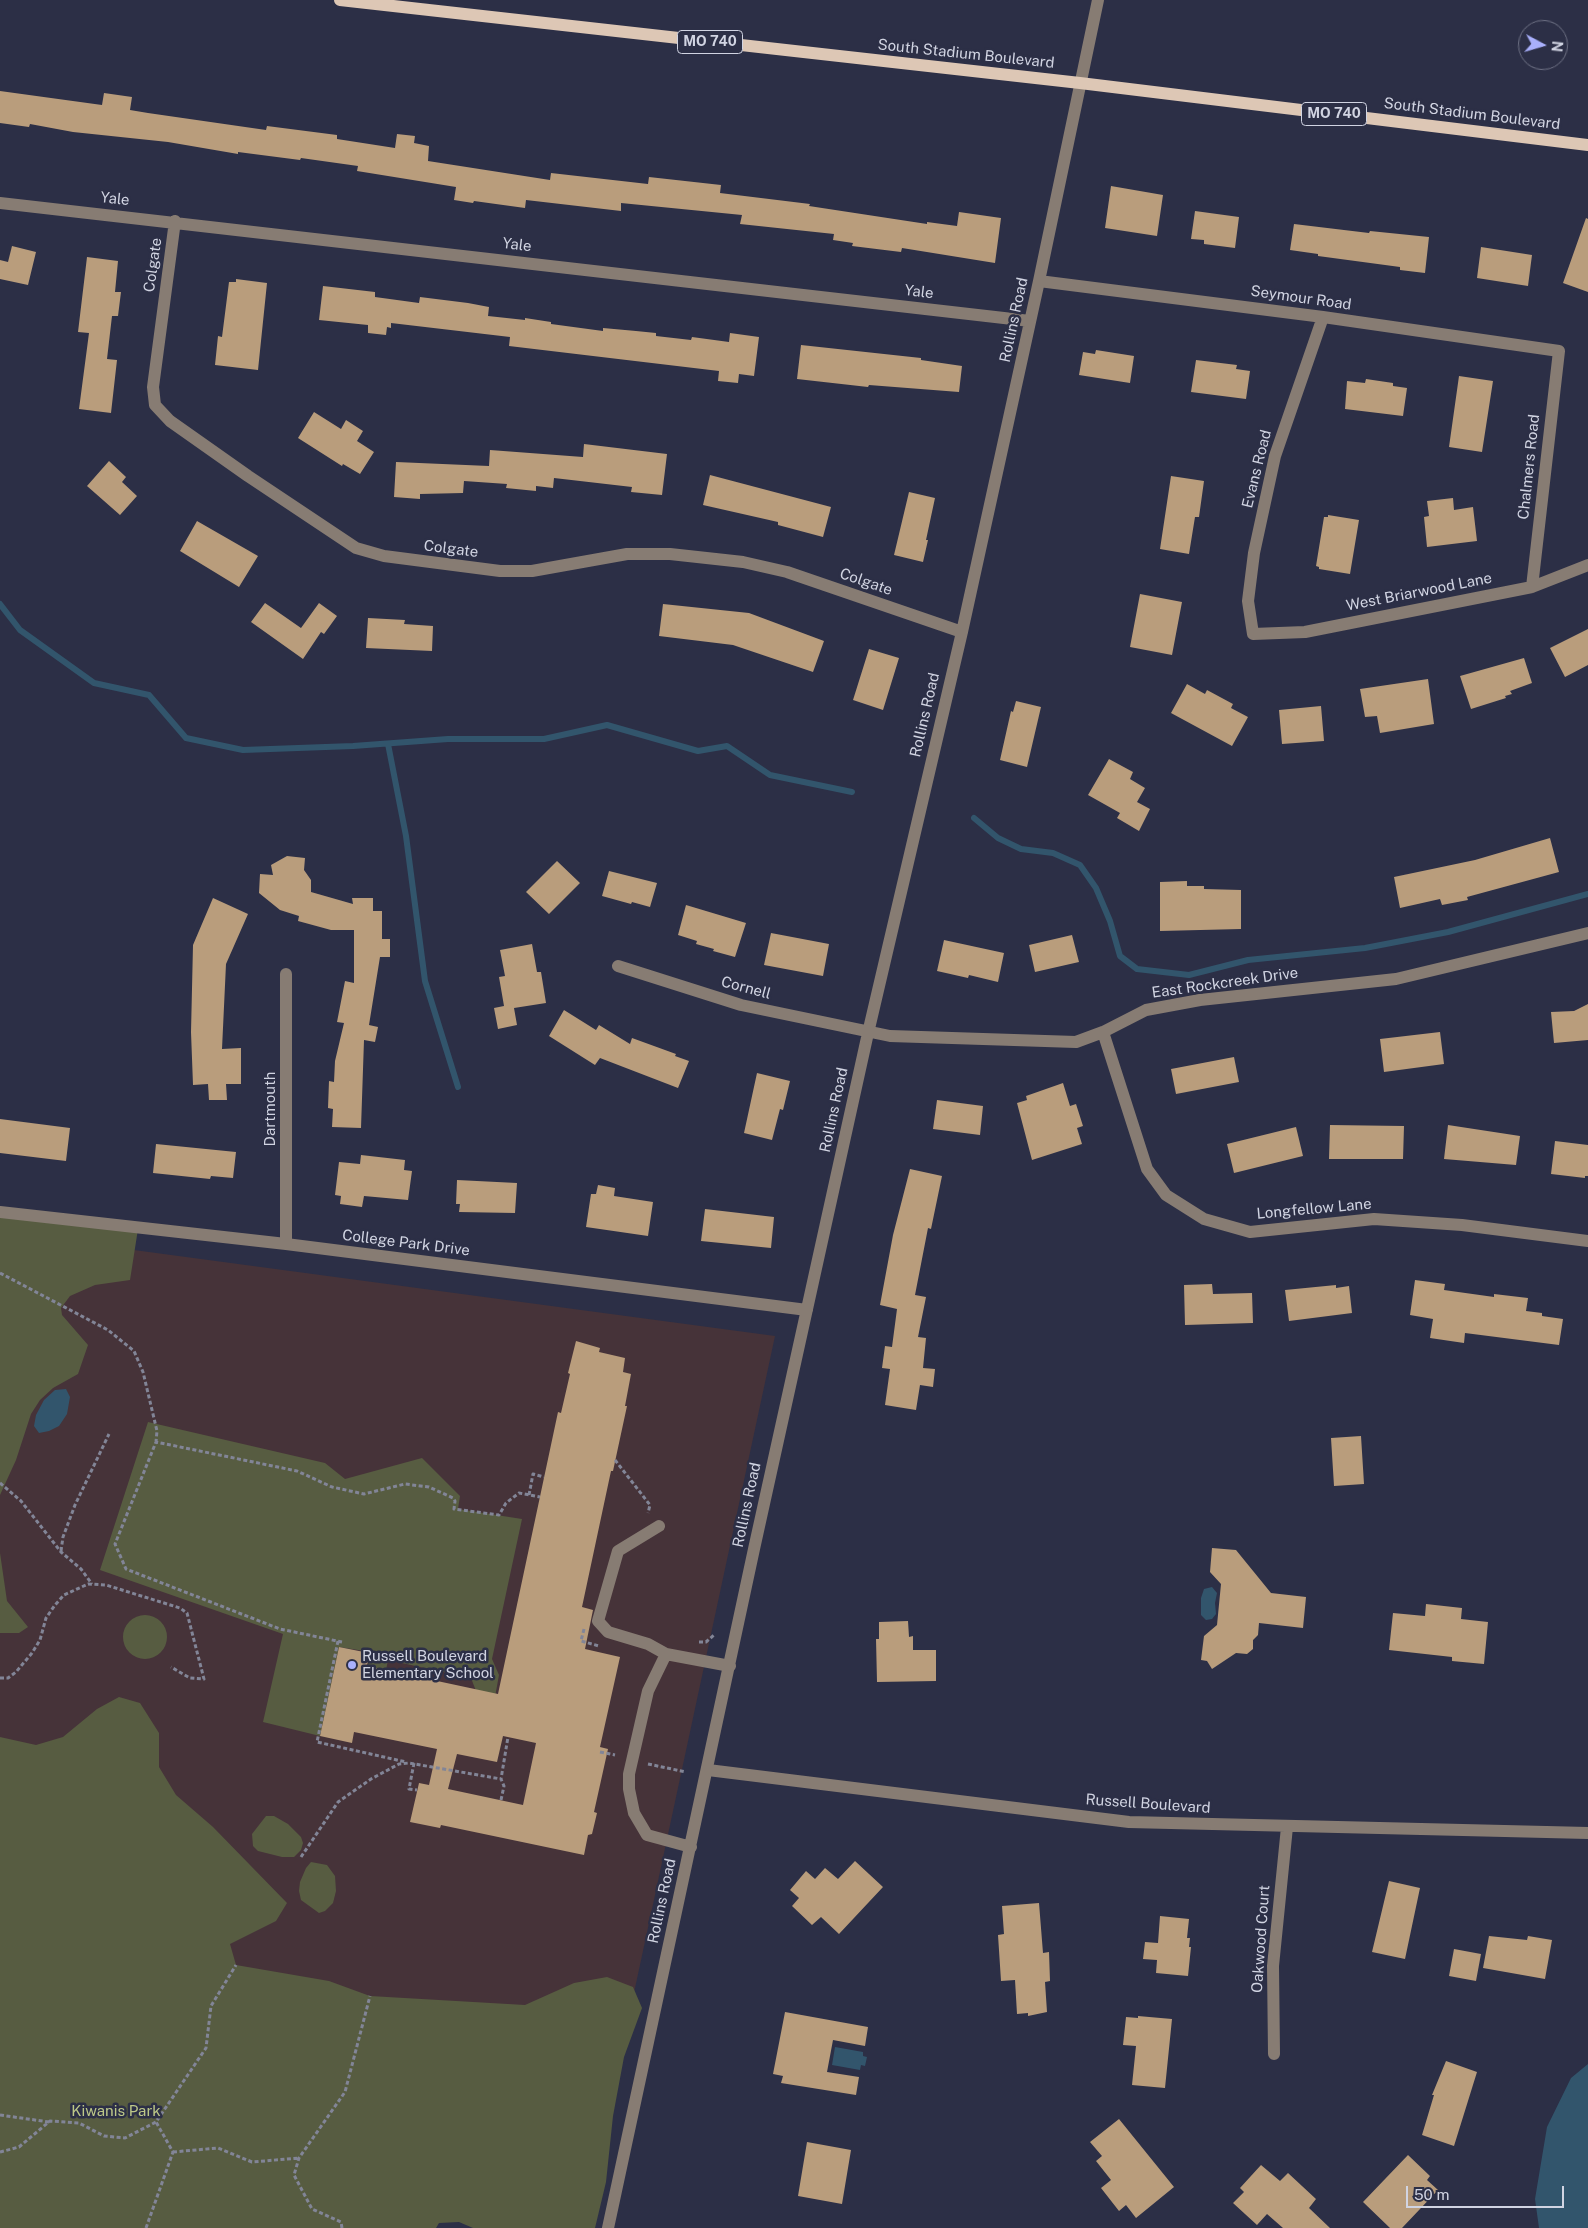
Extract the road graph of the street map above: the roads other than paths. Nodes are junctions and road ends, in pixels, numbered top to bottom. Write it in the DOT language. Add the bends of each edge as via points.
graph roads {
  1 [pos="340,0"];
  2 [pos="1098,0"];
  3 [pos="1080,83"];
  4 [pos="1588,145"];
  5 [pos="0,203"];
  6 [pos="176,221"];
  7 [pos="1039,281"];
  8 [pos="1323,317"];
  9 [pos="1030,321"];
  10 [pos="1559,351"];
  11 [pos="1588,565"];
  12 [pos="1532,587"];
  13 [pos="962,632"];
  14 [pos="1253,634"];
  15 [pos="1588,933"];
  16 [pos="618,966"];
  17 [pos="286,974"];
  18 [pos="868,1032"];
  19 [pos="1103,1032"];
  20 [pos="0,1212"];
  21 [pos="1588,1241"];
  22 [pos="286,1244"];
  23 [pos="807,1310"];
  24 [pos="659,1526"];
  25 [pos="666,1654"];
  26 [pos="730,1666"];
  27 [pos="708,1770"];
  28 [pos="1287,1827"];
  29 [pos="1588,1833"];
  30 [pos="691,1847"];
  31 [pos="1274,2054"];
  32 [pos="608,2228"];
  1 -- 3 [label="main road, South Stadium Boulevard / MO 740"];
  2 -- 3 [label="street, Rollins Road"];
  3 -- 4 [label="main road, South Stadium Boulevard / MO 740"];
  3 -- 7 [label="street, Rollins Road"];
  5 -- 6 [label="street, Yale"];
  6 -- 9 [label="street, Yale"];
  6 -- 13 [label="street, Colgate" via="153,387 155,405 170,421 356,548 384,556 500,571 532,572 627,554 670,554 742,562 787,572"];
  7 -- 8 [label="street, Seymour Road"];
  7 -- 9 [label="street, Rollins Road"];
  8 -- 10 [label="street, Seymour Road"];
  8 -- 14 [label="street, Evans Road" via="1275,456 1254,553 1248,601"];
  9 -- 13 [label="street, Rollins Road"];
  10 -- 12 [label="street, Chalmers Road"];
  11 -- 12 [label="street, West Briarwood Lane"];
  12 -- 14 [label="street, West Briarwood Lane" via="1305,632"];
  13 -- 18 [label="street, Rollins Road"];
  15 -- 19 [label="street, East Rockcreek Drive" via="1396,979 1200,1000 1146,1010"];
  16 -- 18 [label="street, Cornell" via="741,1005"];
  17 -- 22 [label="street, Dartmouth"];
  18 -- 19 [label="street, East Rockcreek Drive" via="902,1038 1076,1042"];
  18 -- 23 [label="street, Rollins Road"];
  19 -- 21 [label="street, Longfellow Lane" via="1147,1169 1166,1195 1204,1219 1250,1232 1374,1219 1462,1225"];
  20 -- 22 [label="street, College Park Drive"];
  22 -- 23 [label="street, College Park Drive"];
  23 -- 26 [label="street, Rollins Road"];
  24 -- 25 [label="street" via="618,1551 598,1622 608,1632 648,1644"];
  25 -- 26 [label="street"];
  25 -- 30 [label="street" via="648,1691 629,1789 634,1813 647,1835"];
  26 -- 27 [label="street, Rollins Road"];
  27 -- 28 [label="street, Russell Boulevard" via="1129,1822"];
  27 -- 30 [label="street, Rollins Road"];
  28 -- 29 [label="street, Russell Boulevard"];
  28 -- 31 [label="street, Oakwood Court" via="1273,1966"];
  30 -- 32 [label="street, Rollins Road"];
}
